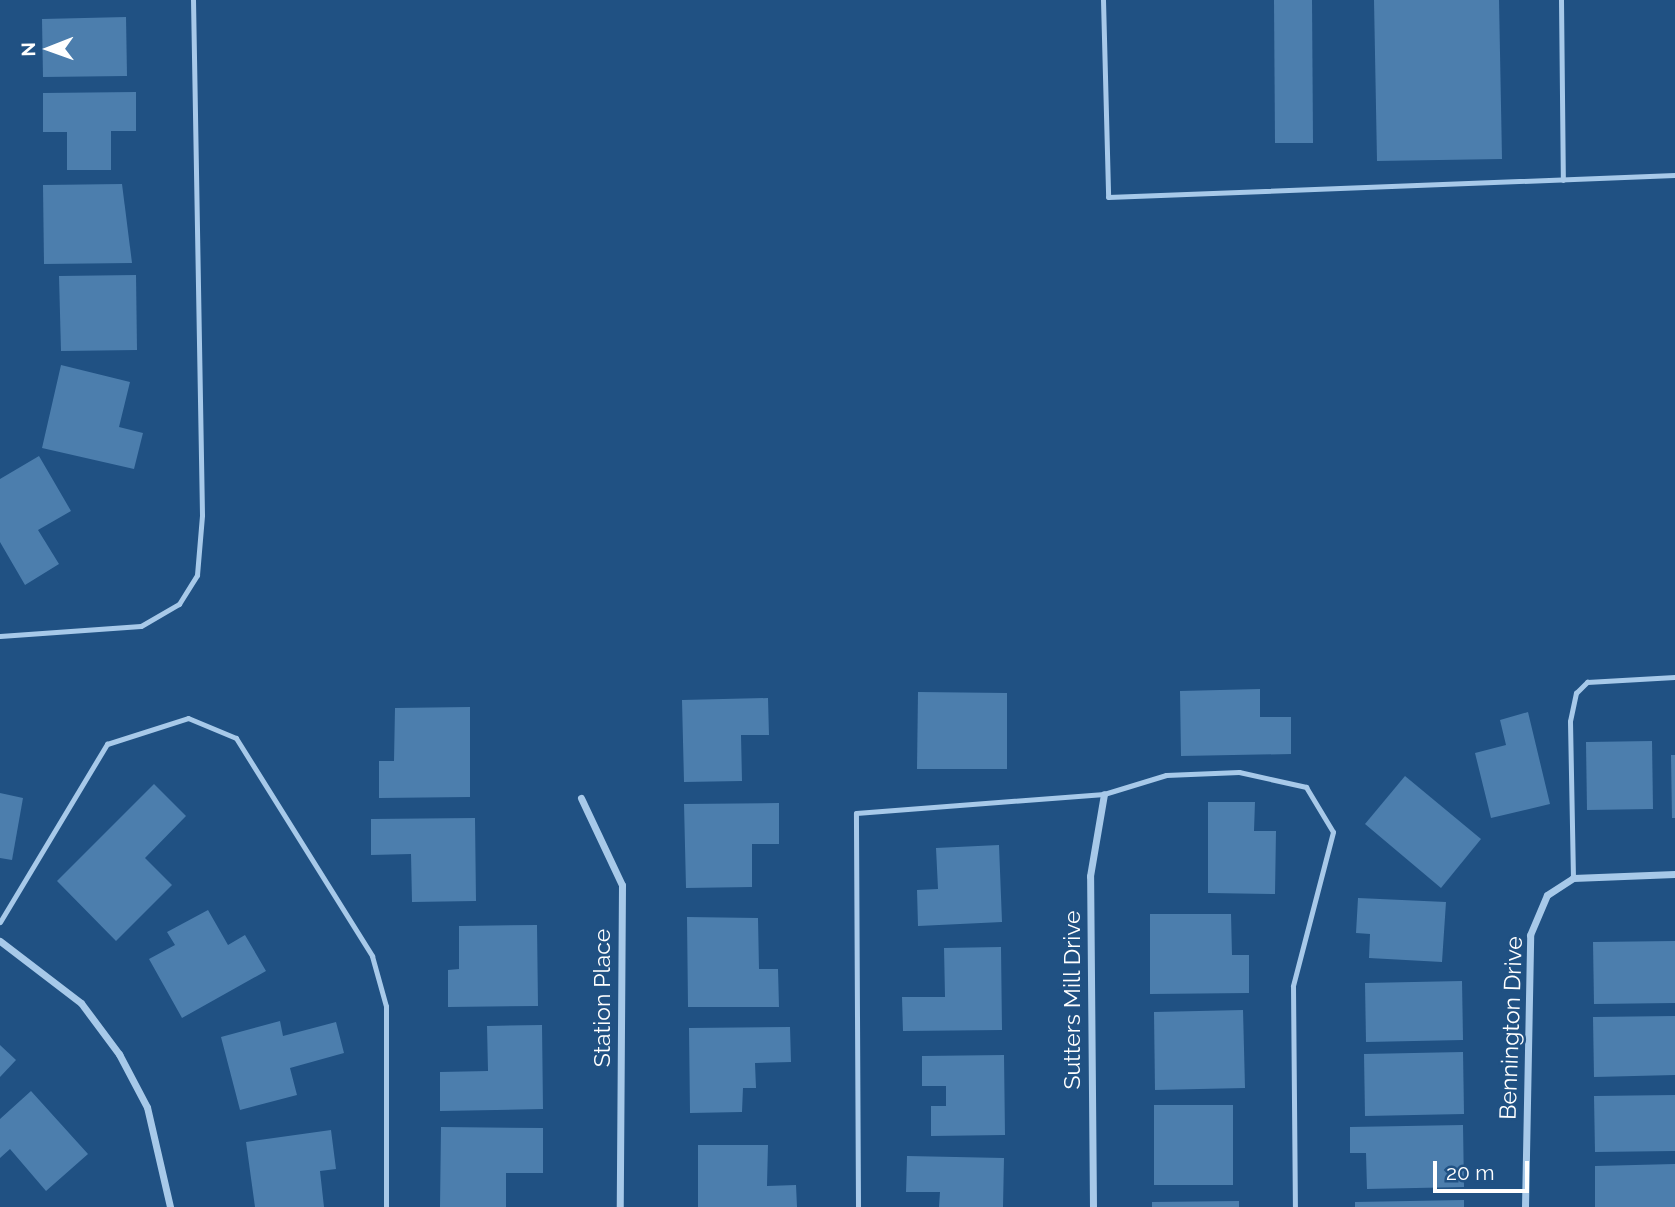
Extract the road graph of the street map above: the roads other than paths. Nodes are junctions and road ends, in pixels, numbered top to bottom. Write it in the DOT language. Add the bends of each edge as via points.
graph roads {
  1 [pos="193,0"];
  2 [pos="1103,0"];
  3 [pos="1561,0"];
  4 [pos="1675,175"];
  5 [pos="1563,180"];
  6 [pos="0,636"];
  7 [pos="1675,677"];
  8 [pos="1104,794"];
  9 [pos="582,798"];
  10 [pos="1675,874"];
  11 [pos="1573,878"];
  12 [pos="0,922"];
  13 [pos="0,941"];
  14 [pos="170,1207"];
  15 [pos="386,1207"];
  16 [pos="620,1207"];
  17 [pos="858,1207"];
  18 [pos="1093,1207"];
  19 [pos="1295,1207"];
  20 [pos="1525,1207"];
  1 -- 6 [label="lane" via="202,515 197,575 180,604 141,625"];
  2 -- 5 [label="lane" via="1108,197"];
  3 -- 5 [label="lane"];
  4 -- 5 [label="lane"];
  7 -- 11 [label="lane" via="1587,682 1576,693 1570,720"];
  8 -- 17 [label="lane" via="856,813"];
  8 -- 18 [label="street, Sutters Mill Drive" via="1090,876"];
  8 -- 19 [label="lane" via="1166,775 1239,772 1306,787 1333,832 1293,986"];
  9 -- 16 [label="street, Station Place" via="622,885"];
  10 -- 11 [label="street"];
  11 -- 20 [label="street, Bennington Drive" via="1548,895 1530,935"];
  12 -- 15 [label="lane" via="107,744 188,718 236,738 372,957 386,1006"];
  13 -- 14 [label="street" via="81,1003 119,1054 147,1107"];
}
